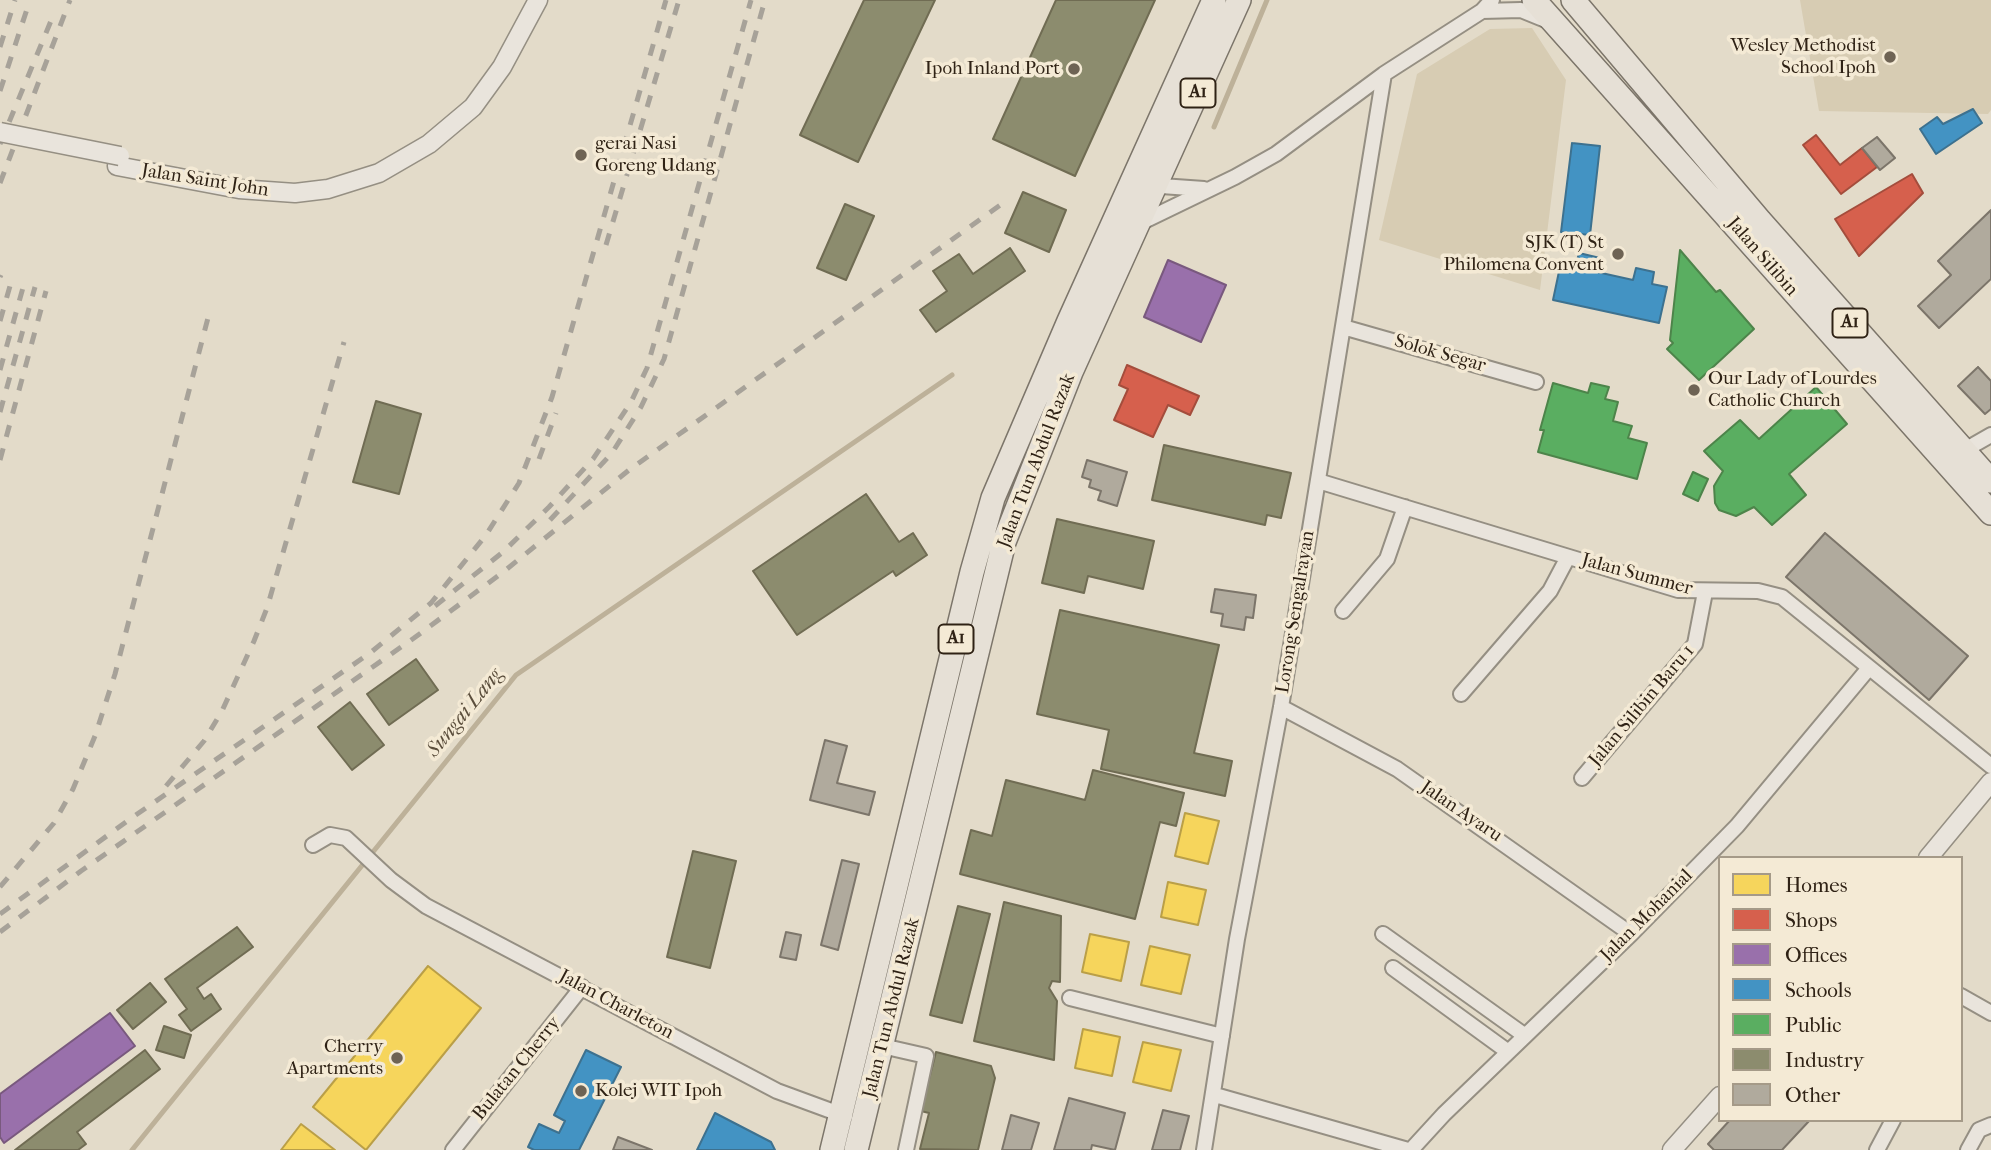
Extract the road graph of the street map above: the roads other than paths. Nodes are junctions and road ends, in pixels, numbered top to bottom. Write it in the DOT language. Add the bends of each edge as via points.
graph roads {
  1 [pos="527,0"];
  2 [pos="538,0"];
  3 [pos="1214,0"];
  4 [pos="1239,0"];
  5 [pos="1534,0"];
  6 [pos="1562,0"];
  7 [pos="1573,0"];
  8 [pos="1487,5"];
  9 [pos="1554,24"];
  10 [pos="1594,26"];
  11 [pos="1384,74"];
  12 [pos="0,132"];
  13 [pos="0,142"];
  14 [pos="118,161"];
  15 [pos="1132,183"];
  16 [pos="1156,187"];
  17 [pos="1209,189"];
  18 [pos="1140,223"];
  19 [pos="1343,327"];
  20 [pos="1536,382"];
  21 [pos="1991,435"];
  22 [pos="1964,451"];
  23 [pos="1318,481"];
  24 [pos="1991,481"];
  25 [pos="1405,507"];
  26 [pos="1991,513"];
  27 [pos="1568,557"];
  28 [pos="1705,593"];
  29 [pos="1343,611"];
  30 [pos="1869,668"];
  31 [pos="1461,694"];
  32 [pos="1281,707"];
  33 [pos="1991,766"];
  34 [pos="1582,778"];
  35 [pos="1991,782"];
  36 [pos="313,845"];
  37 [pos="1930,856"];
  38 [pos="1383,934"];
  39 [pos="1631,934"];
  40 [pos="1393,968"];
  41 [pos="582,987"];
  42 [pos="1963,997"];
  43 [pos="1070,998"];
  44 [pos="1991,1013"];
  45 [pos="1524,1035"];
  46 [pos="1222,1036"];
  47 [pos="882,1046"];
  48 [pos="1507,1051"];
  49 [pos="1215,1096"];
  50 [pos="1718,1098"];
  51 [pos="841,1115"];
  52 [pos="864,1121"];
  53 [pos="1892,1122"];
  54 [pos="1991,1125"];
  55 [pos="453,1150"];
  56 [pos="832,1150"];
  57 [pos="856,1150"];
  58 [pos="906,1150"];
  59 [pos="1205,1150"];
  60 [pos="1409,1150"];
  61 [pos="1672,1150"];
  62 [pos="1877,1150"];
  63 [pos="1968,1150"];
  1 -- 14 [label="street, Jalan Saint John" via="495,61 466,100 423,137 374,164 326,180 266,182"];
  2 -- 14 [label="street, Jalan Saint John" via="502,67 472,107 429,144 379,173 328,189 295,193 239,189"];
  3 -- 15 [label="main road, Jalan Tun Abdul Razak / A1"];
  4 -- 16 [label="main road, Jalan Tun Abdul Razak / A1"];
  5 -- 9 [label="main road, Jalan Silibin / A1"];
  6 -- 10 [label="main road"];
  7 -- 10 [label="main road, Jalan Silibin / A1"];
  8 -- 9 [label="street" via="1521,10"];
  8 -- 11 [label="street"];
  9 -- 26 [label="main road, Jalan Silibin / A1"];
  10 -- 22 [label="main road, Jalan Silibin / A1"];
  11 -- 17 [label="street" via="1276,154"];
  11 -- 19 [label="street, Lorong Sengalrayan"];
  12 -- 14 [label="street, Jalan Saint John, bridge"];
  13 -- 14 [label="street, Jalan Saint John"];
  15 -- 16 [label="street"];
  15 -- 51 [label="main road, Jalan Tun Abdul Razak / A1" via="1035,399 981,534"];
  16 -- 17 [label="street"];
  16 -- 18 [label="main road, Jalan Tun Abdul Razak / A1"];
  17 -- 18 [label="street"];
  18 -- 47 [label="main road, Jalan Tun Abdul Razak / A1" via="1071,372 1004,542"];
  19 -- 20 [label="street, Solok Segar"];
  19 -- 23 [label="street, Lorong Sengalrayan"];
  21 -- 22 [label="street"];
  22 -- 24 [label="main road, Jalan Silibin / A1"];
  23 -- 25 [label="street, Jalan Summer"];
  23 -- 32 [label="street, Lorong Sengalrayan"];
  25 -- 27 [label="street, Jalan Summer"];
  25 -- 29 [label="street" via="1387,559"];
  27 -- 28 [label="street, Jalan Summer" via="1678,590"];
  27 -- 31 [label="street" via="1550,591"];
  28 -- 30 [label="street, Jalan Summer" via="1758,591 1782,597"];
  28 -- 34 [label="street, Jalan Silibin Baru 1" via="1695,644"];
  30 -- 33 [label="street, Jalan Summer"];
  30 -- 39 [label="street, Jalan Mohanial" via="1737,826"];
  32 -- 39 [label="street, Jalan Ayaru" via="1397,769"];
  32 -- 46 [label="street, Lorong Sengalrayan"];
  35 -- 37 [label="street"];
  36 -- 41 [label="street, Jalan Charleton" via="330,835 346,838 426,906"];
  38 -- 45 [label="street"];
  39 -- 45 [label="street, Jalan Mohanial"];
  40 -- 48 [label="street"];
  41 -- 51 [label="street, Jalan Charleton" via="777,1091"];
  41 -- 55 [label="street, Bulatan Cherry"];
  42 -- 44 [label="street"];
  43 -- 46 [label="street"];
  45 -- 48 [label="street, Jalan Mohanial"];
  46 -- 49 [label="street, Lorong Sengalrayan"];
  47 -- 52 [label="main road, Jalan Tun Abdul Razak / A1"];
  47 -- 58 [label="street" via="926,1056"];
  48 -- 60 [label="street, Jalan Mohanial"];
  49 -- 59 [label="street, Lorong Sengalrayan"];
  49 -- 60 [label="street"];
  50 -- 61 [label="street"];
  51 -- 52 [label="street, Jalan Charleton"];
  51 -- 56 [label="main road, Jalan Tun Abdul Razak / A1"];
  52 -- 57 [label="main road, Jalan Tun Abdul Razak / A1"];
  53 -- 62 [label="street"];
  54 -- 63 [label="street" via="1979,1130"];
}
